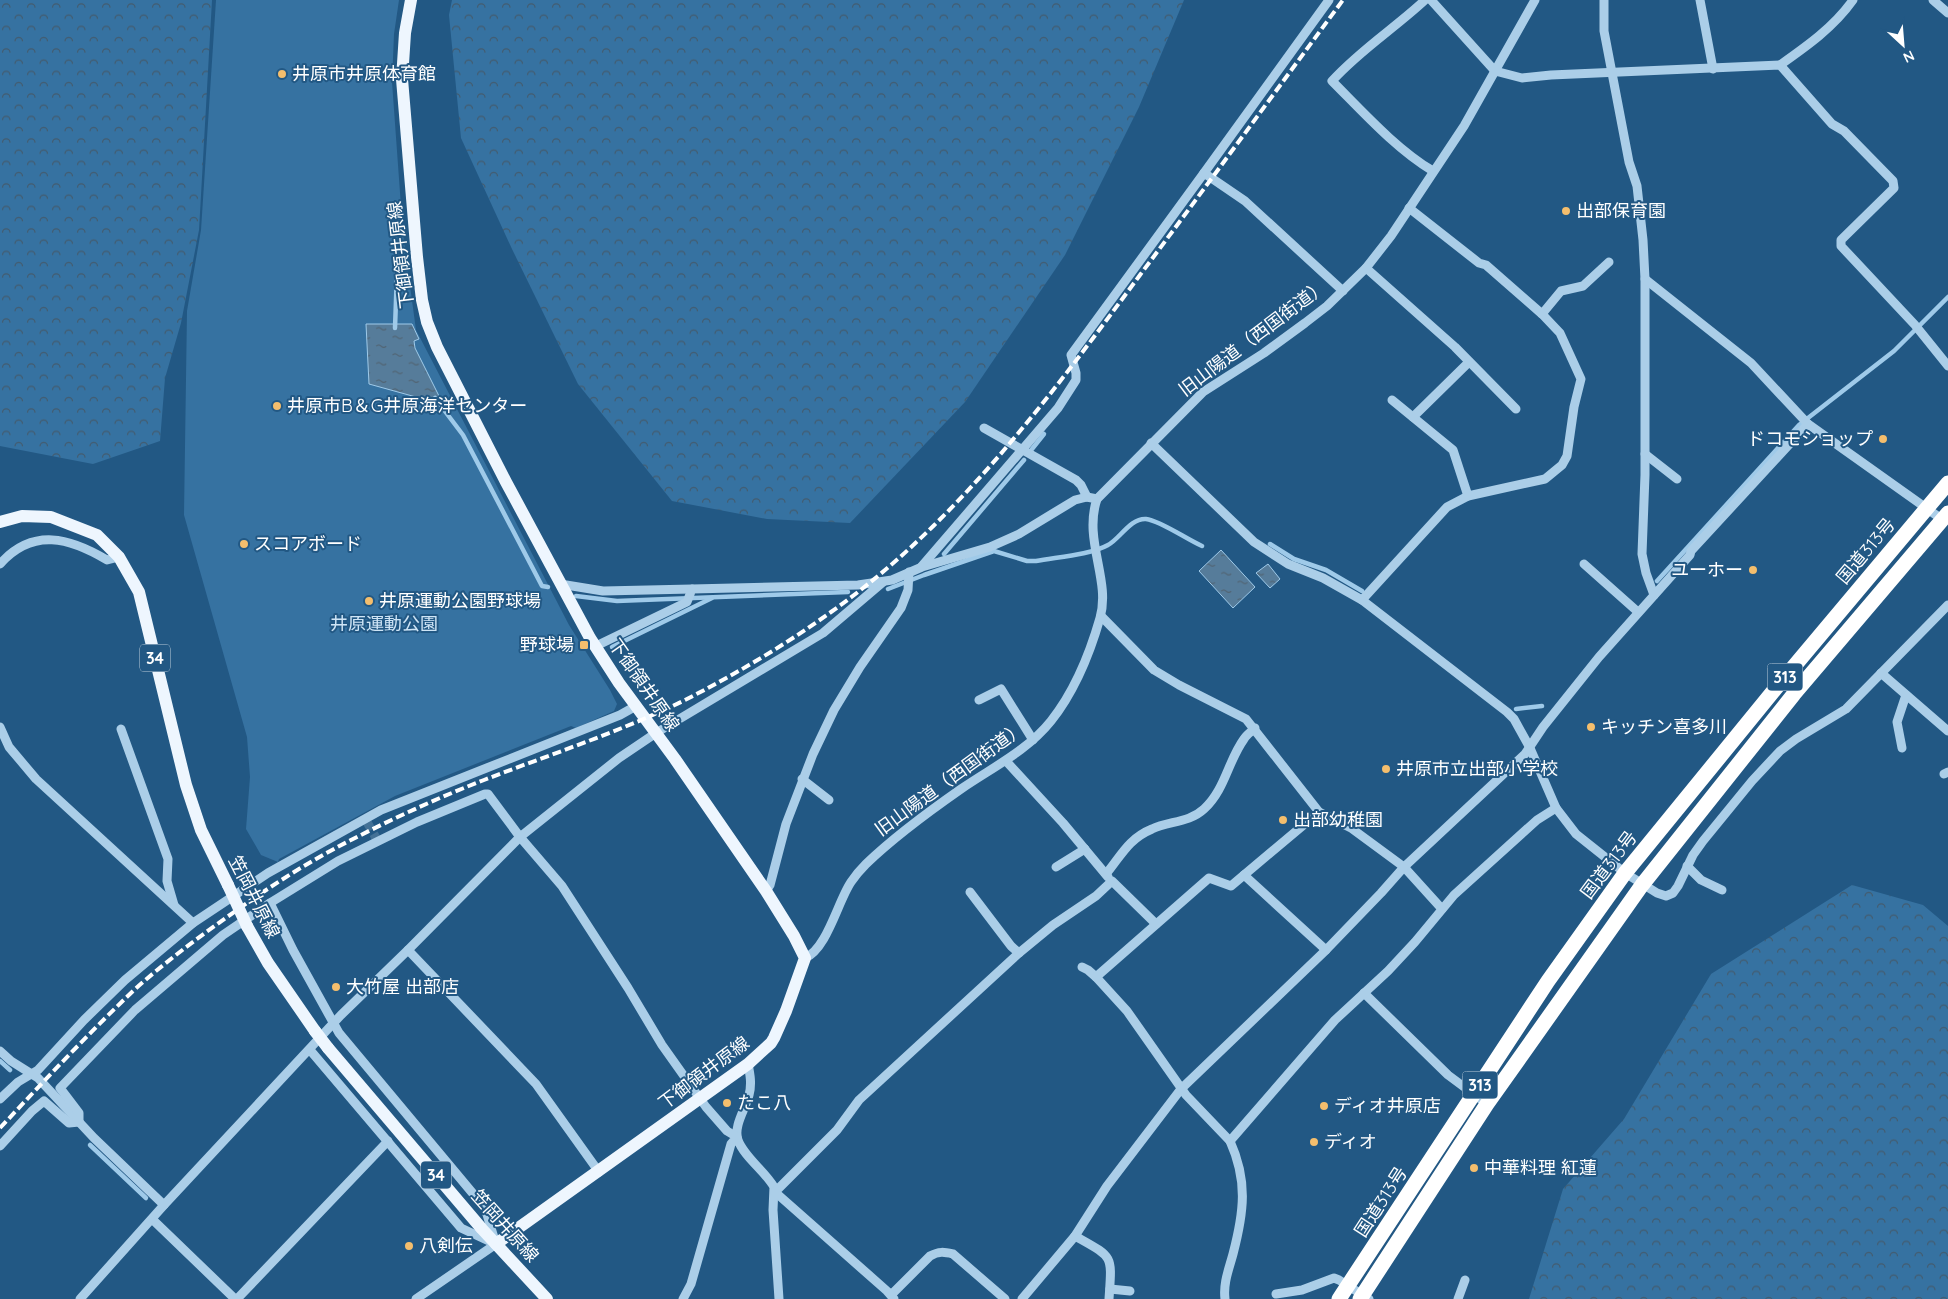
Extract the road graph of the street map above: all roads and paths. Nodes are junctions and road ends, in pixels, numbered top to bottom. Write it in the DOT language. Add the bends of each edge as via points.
graph roads {
  1 [pos="411,0"];
  2 [pos="1330,0"];
  3 [pos="1425,0"];
  4 [pos="1431,0"];
  5 [pos="1535,0"];
  6 [pos="1604,0"];
  7 [pos="1700,0"];
  8 [pos="1853,0"];
  9 [pos="1933,0"];
  10 [pos="1948,13"];
  11 [pos="1780,65"];
  12 [pos="1713,69"];
  13 [pos="1495,71"];
  14 [pos="1612,72"];
  15 [pos="1433,171"];
  16 [pos="1204,173"];
  17 [pos="1409,208"];
  18 [pos="1609,262"];
  19 [pos="1366,268"];
  20 [pos="1646,279"];
  21 [pos="1342,291"];
  22 [pos="1542,314"];
  23 [pos="1469,362"];
  24 [pos="1948,366"];
  25 [pos="1392,400"];
  26 [pos="1516,409"];
  27 [pos="1413,416"];
  28 [pos="1806,422"];
  29 [pos="984,428"];
  30 [pos="1151,443"];
  31 [pos="1023,450"];
  32 [pos="1645,454"];
  33 [pos="1677,479"];
  34 [pos="1948,483"];
  35 [pos="1468,496"];
  36 [pos="1087,497"];
  37 [pos="1097,498"];
  38 [pos="1927,508"];
  39 [pos="1945,517"];
  40 [pos="0,522"];
  41 [pos="119,557"];
  42 [pos="0,564"];
  43 [pos="1584,564"];
  44 [pos="922,566"];
  45 [pos="909,578"];
  46 [pos="883,582"];
  47 [pos="560,584"];
  48 [pos="690,595"];
  49 [pos="1654,595"];
  50 [pos="1362,600"];
  51 [pos="1948,605"];
  52 [pos="1638,612"];
  53 [pos="1101,616"];
  54 [pos="596,646"];
  55 [pos="1880,673"];
  56 [pos="1906,695"];
  57 [pos="979,700"];
  58 [pos="636,706"];
  59 [pos="0,727"];
  60 [pos="1254,728"];
  61 [pos="121,729"];
  62 [pos="1948,731"];
  63 [pos="656,733"];
  64 [pos="1033,740"];
  65 [pos="1530,748"];
  66 [pos="1902,748"];
  67 [pos="1006,762"];
  68 [pos="802,779"];
  69 [pos="829,800"];
  70 [pos="1556,808"];
  71 [pos="1319,812"];
  72 [pos="520,837"];
  73 [pos="1085,849"];
  74 [pos="1687,866"];
  75 [pos="1056,867"];
  76 [pos="1404,867"];
  77 [pos="1625,873"];
  78 [pos="1244,875"];
  79 [pos="1109,877"];
  80 [pos="1642,885"];
  81 [pos="1722,890"];
  82 [pos="766,891"];
  83 [pos="970,892"];
  84 [pos="270,903"];
  85 [pos="174,906"];
  86 [pos="1442,909"];
  87 [pos="193,923"];
  88 [pos="1156,924"];
  89 [pos="408,950"];
  90 [pos="1326,950"];
  91 [pos="1019,953"];
  92 [pos="805,958"];
  93 [pos="1082,967"];
  94 [pos="1096,978"];
  95 [pos="1364,993"];
  96 [pos="334,1023"];
  97 [pos="310,1050"];
  98 [pos="0,1051"];
  99 [pos="748,1064"];
  100 [pos="32,1074"];
  101 [pos="1181,1089"];
  102 [pos="1474,1094"];
  103 [pos="700,1098"];
  104 [pos="0,1099"];
  105 [pos="1487,1104"];
  106 [pos="79,1122"];
  107 [pos="737,1137"];
  108 [pos="1230,1141"];
  109 [pos="388,1142"];
  110 [pos="0,1146"];
  111 [pos="598,1172"];
  112 [pos="775,1192"];
  113 [pos="164,1205"];
  114 [pos="152,1219"];
  115 [pos="1075,1236"];
  116 [pos="496,1244"];
  117 [pos="1465,1280"];
  118 [pos="1349,1285"];
  119 [pos="1110,1289"];
  120 [pos="1130,1291"];
  121 [pos="1276,1294"];
  122 [pos="892,1297"];
  123 [pos="1364,1298"];
  124 [pos="80,1299"];
  125 [pos="236,1299"];
  126 [pos="416,1299"];
  127 [pos="547,1299"];
  128 [pos="683,1299"];
  129 [pos="779,1299"];
  130 [pos="1006,1299"];
  131 [pos="1022,1299"];
  132 [pos="1109,1299"];
  133 [pos="1225,1299"];
  134 [pos="1339,1299"];
  135 [pos="1458,1299"];
  1 -- 47 [label="main road, 下御領井原線" via="402,80 417,257 427,322"];
  2 -- 16 [label="street"];
  3 -- 15 [label="street" via="1398,26 1345,66 1332,81 1376,126"];
  4 -- 13 [label="street"];
  5 -- 13 [label="street, 旧山陽道（西国街道）"];
  6 -- 14 [label="street" via="1604,31"];
  7 -- 12 [label="street"];
  8 -- 11 [label="street" via="1842,16 1814,41"];
  9 -- 10 [label="street"];
  11 -- 12 [label="street"];
  11 -- 24 [label="street" via="1832,124 1844,131 1893,181 1894,188 1841,240 1841,246 1915,324"];
  12 -- 14 [label="street"];
  13 -- 14 [label="street" via="1522,78"];
  13 -- 15 [label="street, 旧山陽道（西国街道）" via="1464,126"];
  14 -- 20 [label="street" via="1629,162 1637,186"];
  15 -- 17 [label="street, 旧山陽道（西国街道）"];
  16 -- 21 [label="street" via="1245,200"];
  16 -- 31 [label="street" via="1071,355 1076,373 1073,386"];
  17 -- 19 [label="street, 旧山陽道（西国街道）"];
  17 -- 22 [label="street" via="1479,263 1486,265"];
  18 -- 22 [label="street" via="1583,286 1561,291"];
  19 -- 21 [label="street, 旧山陽道（西国街道）"];
  19 -- 23 [label="street"];
  20 -- 28 [label="street" via="1751,364"];
  20 -- 32 [label="street"];
  21 -- 30 [label="street, 旧山陽道（西国街道）" via="1264,353 1203,392"];
  22 -- 35 [label="street" via="1560,333 1581,379 1567,456 1562,465 1545,479"];
  23 -- 26 [label="street"];
  23 -- 27 [label="street"];
  25 -- 27 [label="street"];
  27 -- 35 [label="street" via="1453,450"];
  28 -- 38 [label="street"];
  28 -- 49 [label="street"];
  29 -- 31 [label="street"];
  30 -- 37 [label="street, 旧山陽道（西国街道）"];
  30 -- 50 [label="street" via="1254,542 1288,564 1323,578"];
  31 -- 36 [label="street" via="1076,480"];
  31 -- 44 [label="street"];
  32 -- 33 [label="street"];
  32 -- 49 [label="street" via="1642,554"];
  34 -- 38 [label="highway, 国道313号 / 313"];
  35 -- 50 [label="street" via="1446,507"];
  36 -- 37 [label="street"];
  36 -- 44 [label="street" via="1064,505 1019,534 990,547"];
  37 -- 53 [label="street, 旧山陽道（西国街道）" via="1092,527 1101,588"];
  38 -- 39 [label="street"];
  38 -- 77 [label="highway, 国道313号 / 313"];
  39 -- 80 [label="highway, 国道313号 / 313" via="1794,694"];
  40 -- 41 [label="main road, 笠岡井原線 / 34" via="22,516 51,517 97,535"];
  41 -- 42 [label="street" via="107,560 77,544 37,540 21,547"];
  41 -- 116 [label="main road, 笠岡井原線 / 34, bridge" via="143,608 186,785 201,830 247,926 268,963 328,1048"];
  43 -- 52 [label="street"];
  44 -- 45 [label="street"];
  45 -- 46 [label="street"];
  45 -- 68 [label="street" via="901,608 834,710"];
  46 -- 48 [label="street"];
  46 -- 63 [label="street" via="823,633"];
  47 -- 48 [label="street" via="603,591"];
  47 -- 54 [label="main road, 下御領井原線"];
  48 -- 54 [label="street"];
  49 -- 52 [label="street"];
  50 -- 65 [label="street" via="1507,712"];
  51 -- 55 [label="street"];
  52 -- 65 [label="street" via="1543,727"];
  53 -- 60 [label="street" via="1154,670 1246,719"];
  53 -- 64 [label="street, 旧山陽道（西国街道）" via="1074,684 1058,712"];
  54 -- 58 [label="main road, 下御領井原線"];
  55 -- 56 [label="street"];
  55 -- 74 [label="street" via="1846,709 1780,751 1702,841"];
  56 -- 62 [label="street"];
  56 -- 66 [label="street" via="1897,722"];
  57 -- 64 [label="street" via="1001,690"];
  58 -- 63 [label="main road, 下御領井原線"];
  58 -- 87 [label="street" via="612,719 381,810 268,873"];
  59 -- 85 [label="street" via="9,747 36,779"];
  60 -- 71 [label="street"];
  60 -- 79 [label="street" via="1244,739 1205,809 1193,817 1152,828 1142,834 1121,853"];
  61 -- 85 [label="street" via="168,859 167,881"];
  63 -- 72 [label="street" via="598,774"];
  63 -- 82 [label="main road, 下御領井原線"];
  64 -- 67 [label="street, 旧山陽道（西国街道）"];
  65 -- 70 [label="street"];
  65 -- 76 [label="street"];
  67 -- 73 [label="street"];
  67 -- 92 [label="street, 旧山陽道（西国街道）" via="937,806 864,866 851,882 819,946"];
  68 -- 69 [label="street"];
  68 -- 82 [label="street"];
  70 -- 77 [label="street" via="1576,834"];
  70 -- 86 [label="street" via="1537,820"];
  71 -- 76 [label="street" via="1351,828"];
  71 -- 78 [label="street"];
  72 -- 84 [label="street" via="485,794 377,840"];
  72 -- 89 [label="street"];
  72 -- 103 [label="street" via="562,886 662,1045"];
  73 -- 75 [label="street"];
  73 -- 79 [label="street"];
  74 -- 80 [label="street" via="1670,895 1661,895"];
  74 -- 81 [label="street" via="1701,880"];
  76 -- 86 [label="street"];
  76 -- 90 [label="street"];
  77 -- 80 [label="street"];
  77 -- 102 [label="highway, 国道313号 / 313" via="1548,981"];
  78 -- 88 [label="street" via="1231,886 1209,878"];
  78 -- 90 [label="street"];
  79 -- 88 [label="street"];
  79 -- 91 [label="street" via="1096,896"];
  80 -- 105 [label="highway, 国道313号 / 313"];
  82 -- 92 [label="main road, 下御領井原線"];
  83 -- 91 [label="street"];
  84 -- 96 [label="street"];
  84 -- 106 [label="street" via="223,935 169,980 135,1010 60,1088 79,1113"];
  85 -- 87 [label="street"];
  86 -- 95 [label="street" via="1415,942"];
  87 -- 100 [label="street" via="125,980"];
  88 -- 94 [label="street"];
  89 -- 96 [label="street"];
  89 -- 111 [label="street" via="536,1084"];
  90 -- 101 [label="street"];
  91 -- 112 [label="street" via="859,1100 837,1130"];
  92 -- 99 [label="main road, 下御領井原線" via="774,1038"];
  93 -- 94 [label="street"];
  94 -- 101 [label="street" via="1127,1011"];
  95 -- 102 [label="street" via="1448,1075"];
  95 -- 108 [label="street" via="1336,1020"];
  96 -- 97 [label="street"];
  96 -- 116 [label="street" via="354,1053 485,1208"];
  97 -- 109 [label="street"];
  97 -- 113 [label="street"];
  98 -- 100 [label="street"];
  99 -- 103 [label="main road, 下御領井原線"];
  99 -- 107 [label="street" via="751,1085"];
  100 -- 104 [label="street"];
  100 -- 106 [label="street"];
  101 -- 108 [label="street"];
  101 -- 115 [label="street" via="1107,1186"];
  102 -- 105 [label="street"];
  102 -- 118 [label="highway, 国道313号 / 313"];
  103 -- 107 [label="street" via="722,1127"];
  103 -- 111 [label="main road, 下御領井原線"];
  105 -- 123 [label="highway, 国道313号 / 313"];
  106 -- 110 [label="street" via="69,1123 44,1101"];
  106 -- 113 [label="street"];
  107 -- 112 [label="street" via="771,1181"];
  107 -- 128 [label="street" via="731,1144 691,1284"];
  108 -- 133 [label="street" via="1242,1180 1243,1205 1226,1278"];
  109 -- 116 [label="street" via="461,1228"];
  109 -- 125 [label="street"];
  111 -- 116 [label="main road, 下御領井原線"];
  112 -- 122 [label="street"];
  112 -- 129 [label="street" via="773,1210"];
  113 -- 114 [label="street"];
  114 -- 124 [label="street"];
  114 -- 125 [label="street"];
  115 -- 119 [label="street" via="1109,1258 1112,1267"];
  115 -- 131 [label="street"];
  116 -- 126 [label="street"];
  116 -- 127 [label="main road, 笠岡井原線 / 34"];
  117 -- 135 [label="street"];
  118 -- 121 [label="street" via="1334,1278 1302,1290"];
  118 -- 123 [label="street"];
  118 -- 134 [label="highway, 国道313号 / 313"];
  119 -- 120 [label="street"];
  119 -- 132 [label="street"];
  122 -- 130 [label="street" via="930,1256 945,1252 953,1254"];
}
